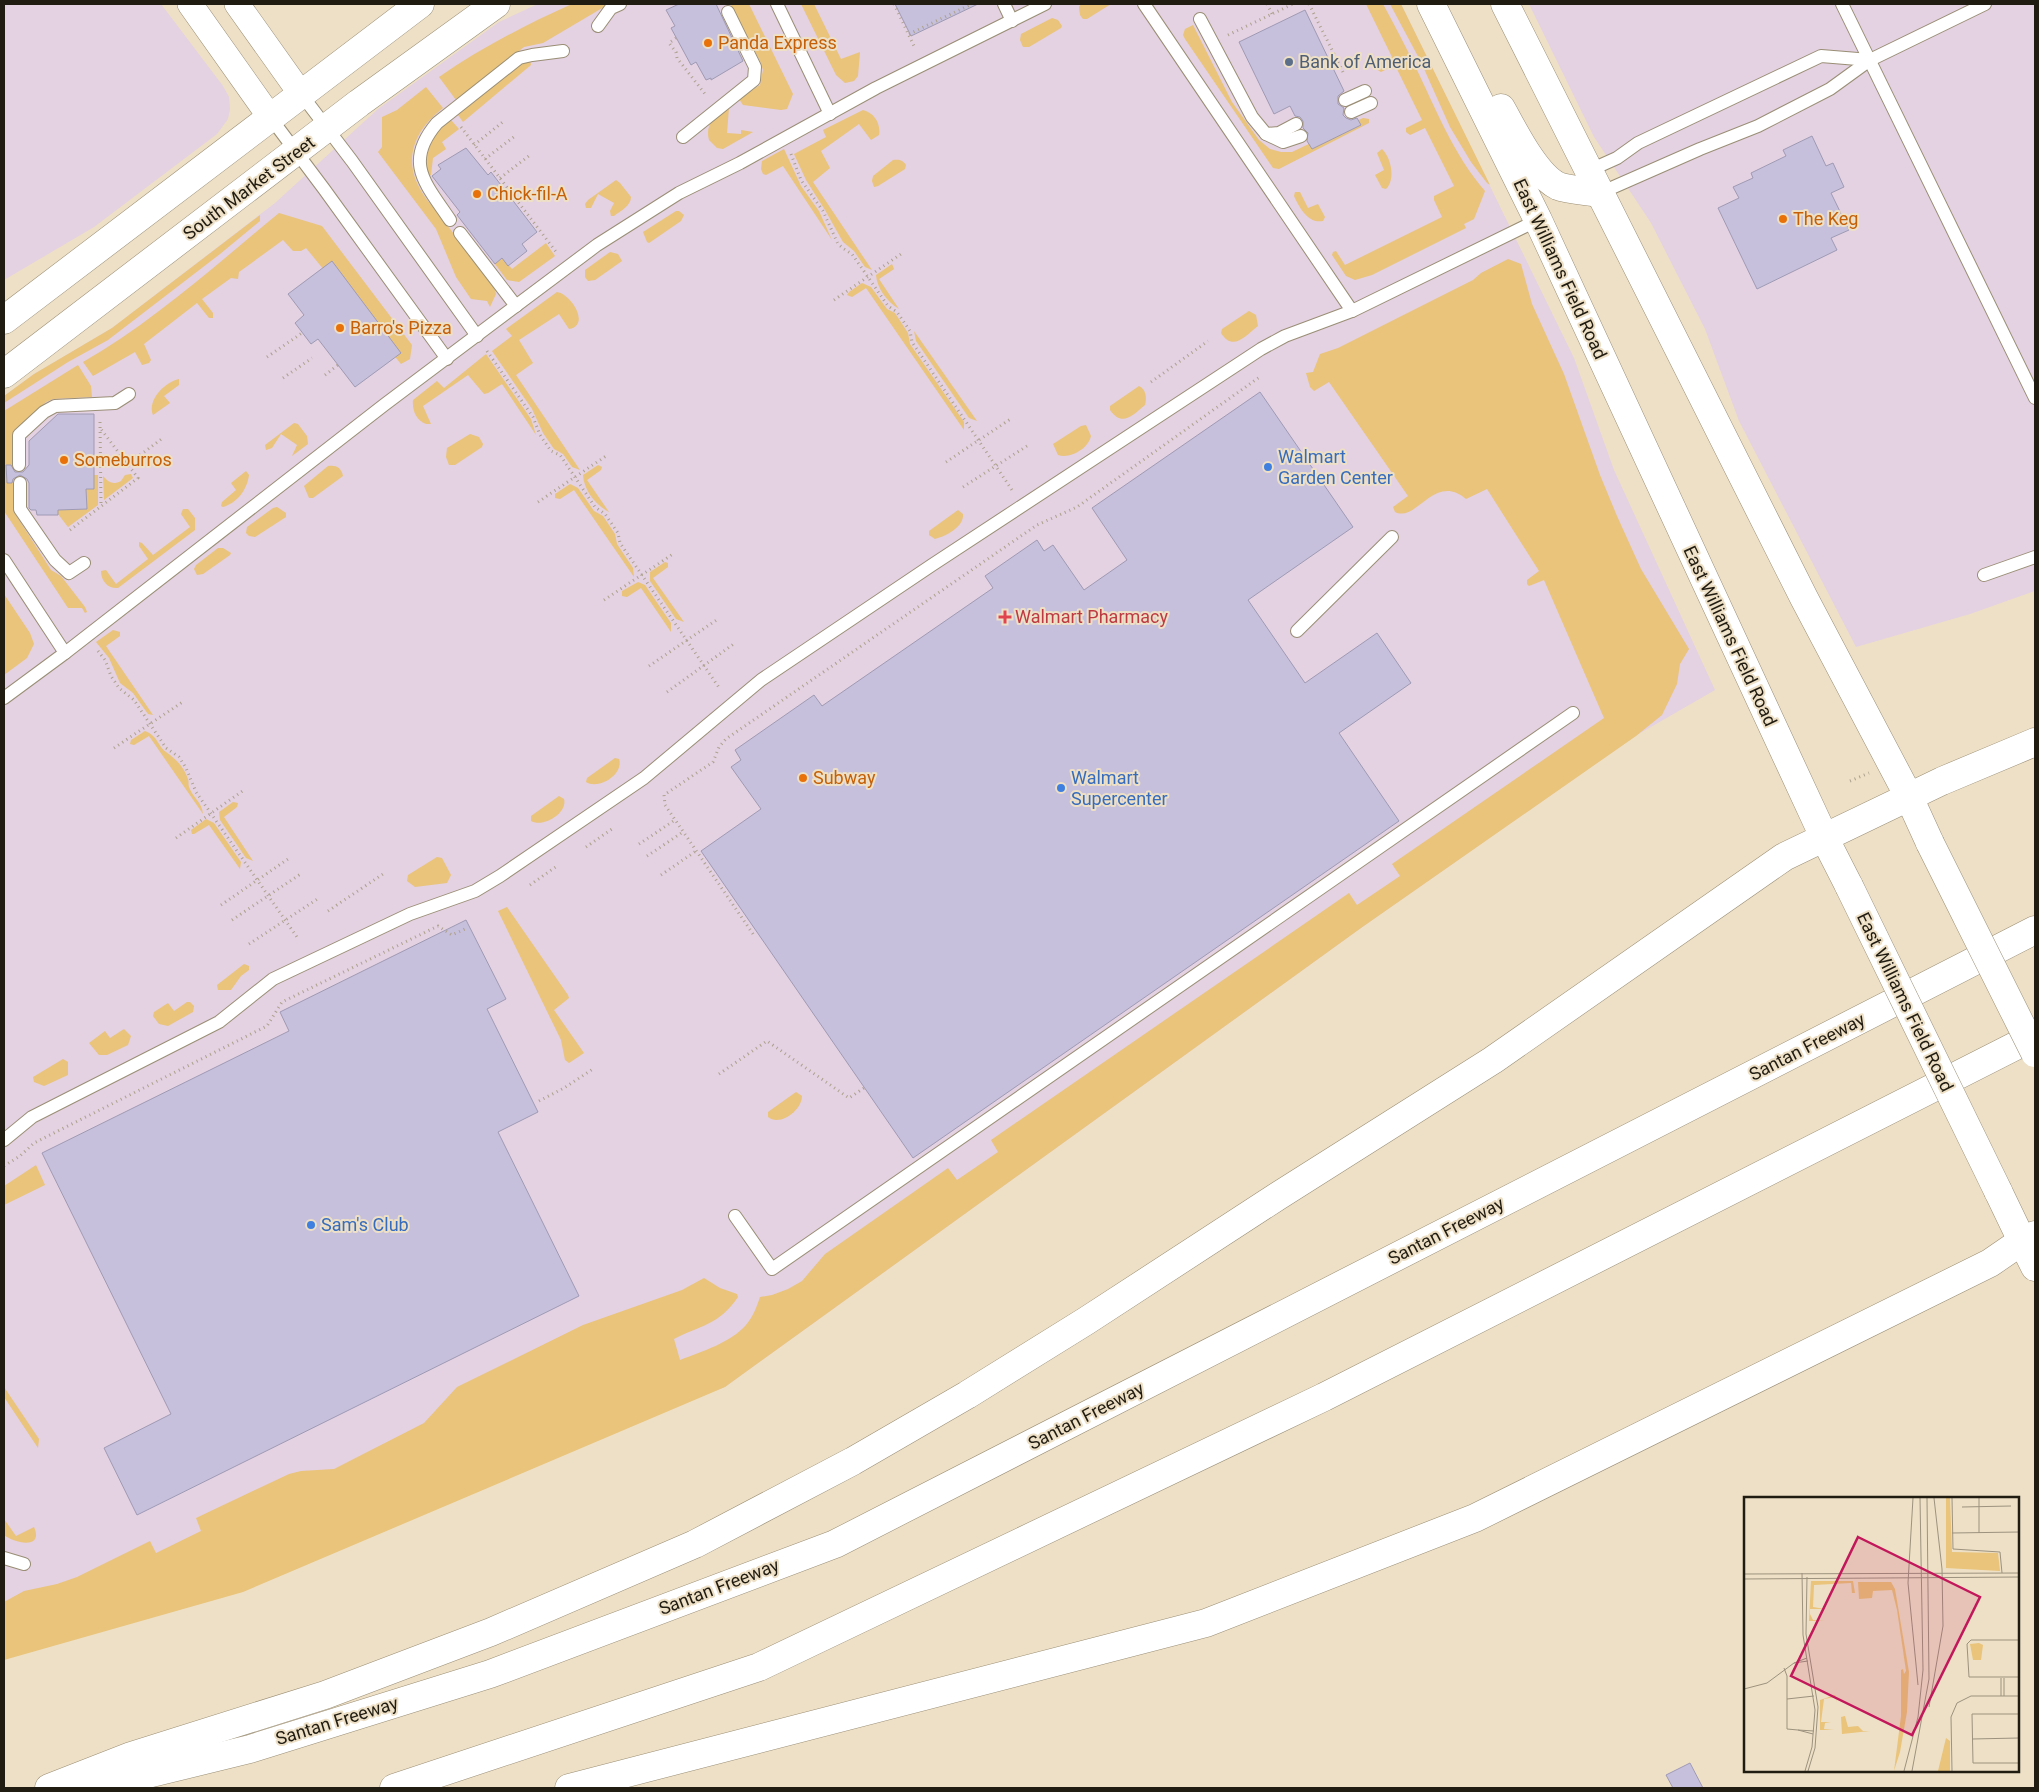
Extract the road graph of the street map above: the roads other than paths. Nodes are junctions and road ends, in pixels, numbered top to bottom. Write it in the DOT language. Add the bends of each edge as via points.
graph roads {
  1 [pos="190,4"];
  2 [pos="237,4"];
  3 [pos="420,4"];
  4 [pos="496,4"];
  5 [pos="620,4"];
  6 [pos="777,4"];
  7 [pos="1004,4"];
  8 [pos="1045,4"];
  9 [pos="1144,4"];
  10 [pos="1430,4"];
  11 [pos="1505,4"];
  12 [pos="1842,4"];
  13 [pos="1984,4"];
  14 [pos="728,12"];
  15 [pos="1200,19"];
  16 [pos="1012,21"];
  17 [pos="598,26"];
  18 [pos="563,51"];
  19 [pos="1455,54"];
  20 [pos="1870,60"];
  21 [pos="1365,90"];
  22 [pos="301,94"];
  23 [pos="1346,100"];
  24 [pos="1371,103"];
  25 [pos="1351,112"];
  26 [pos="830,114"];
  27 [pos="270,117"];
  28 [pos="326,128"];
  29 [pos="1299,130"];
  30 [pos="683,137"];
  31 [pos="295,152"];
  32 [pos="1594,182"];
  33 [pos="450,220"];
  34 [pos="1538,220"];
  35 [pos="460,233"];
  36 [pos="516,306"];
  37 [pos="1352,311"];
  38 [pos="4,320"];
  39 [pos="477,336"];
  40 [pos="447,359"];
  41 [pos="4,374"];
  42 [pos="129,394"];
  43 [pos="2035,398"];
  44 [pos="19,465"];
  45 [pos="20,484"];
  46 [pos="1392,537"];
  47 [pos="2035,557"];
  48 [pos="4,560"];
  49 [pos="84,563"];
  50 [pos="1984,576"];
  51 [pos="1297,631"];
  52 [pos="65,653"];
  53 [pos="4,698"];
  54 [pos="1573,713"];
  55 [pos="2035,742"];
  56 [pos="1909,797"];
  57 [pos="1824,837"];
  58 [pos="2035,930"];
  59 [pos="2035,1036"];
  60 [pos="2035,1053"];
  61 [pos="4,1140"];
  62 [pos="735,1216"];
  63 [pos="2029,1238"];
  64 [pos="2035,1267"];
  65 [pos="4,1558"];
  66 [pos="24,1564"];
  67 [pos="49,1788"];
  68 [pos="90,1788"];
  69 [pos="394,1788"];
  70 [pos="568,1788"];
  1 -- 27 [label="street"];
  2 -- 22 [label="street"];
  3 -- 22 [label="main road"];
  4 -- 28 [label="main road, South Market Street"];
  5 -- 17 [label="lane" via="611,8"];
  6 -- 26 [label="lane"];
  7 -- 16 [label="lane"];
  8 -- 16 [label="lane"];
  9 -- 37 [label="lane"];
  10 -- 19 [label="main road, East Williams Field Road"];
  11 -- 32 [label="main road"];
  12 -- 20 [label="lane"];
  13 -- 20 [label="lane"];
  14 -- 30 [label="lane" via="755,66 754,80"];
  15 -- 29 [label="lane" via="1252,117 1266,134 1283,142"];
  16 -- 26 [label="lane"];
  18 -- 33 [label="lane" via="519,58 427,134 420,155 421,174"];
  19 -- 32 [label="main road" via="1490,88 1540,171 1558,186"];
  19 -- 34 [label="main road, East Williams Field Road"];
  20 -- 32 [label="lane" via="1830,90 1758,126 1700,149"];
  20 -- 32 [label="lane" via="1821,56 1638,143 1617,158"];
  20 -- 43 [label="lane"];
  21 -- 23 [label="lane"];
  22 -- 27 [label="main road"];
  22 -- 28 [label="lane"];
  24 -- 25 [label="lane"];
  26 -- 36 [label="lane" via="671,198 597,246"];
  27 -- 31 [label="lane"];
  27 -- 38 [label="main road"];
  28 -- 31 [label="main road, South Market Street"];
  28 -- 39 [label="lane"];
  31 -- 40 [label="lane"];
  31 -- 41 [label="main road, South Market Street"];
  32 -- 56 [label="main road" via="1804,598"];
  34 -- 37 [label="lane"];
  34 -- 57 [label="main road, East Williams Field Road"];
  35 -- 36 [label="lane"];
  36 -- 39 [label="lane"];
  37 -- 61 [label="lane" via="1285,336 1261,349 1022,505 761,680 644,778 500,876 475,891 410,914 273,980 219,1022 32,1117"];
  39 -- 40 [label="lane"];
  40 -- 52 [label="lane"];
  42 -- 44 [label="lane" via="114,403 55,406 44,412 19,436"];
  45 -- 49 [label="lane" via="20,509 55,560 70,573"];
  46 -- 51 [label="lane"];
  47 -- 50 [label="lane"];
  48 -- 52 [label="lane"];
  52 -- 53 [label="lane"];
  54 -- 62 [label="lane" via="772,1269"];
  55 -- 56 [label="main road"];
  56 -- 57 [label="main road"];
  56 -- 60 [label="main road, bridge"];
  57 -- 63 [label="main road, East Williams Field Road, bridge" via="1998,1191"];
  57 -- 67 [label="main road" via="1784,857 1493,1060 1078,1326 854,1461 695,1544 491,1632 325,1695 131,1756"];
  58 -- 68 [label="main road, Santan Freeway" via="836,1544 490,1674 250,1749"];
  59 -- 69 [label="main road" via="1324,1397 759,1667"];
  63 -- 64 [label="main road, East Williams Field Road"];
  63 -- 70 [label="main road" via="1990,1263 1475,1518 1206,1623"];
  65 -- 66 [label="lane"];
}
